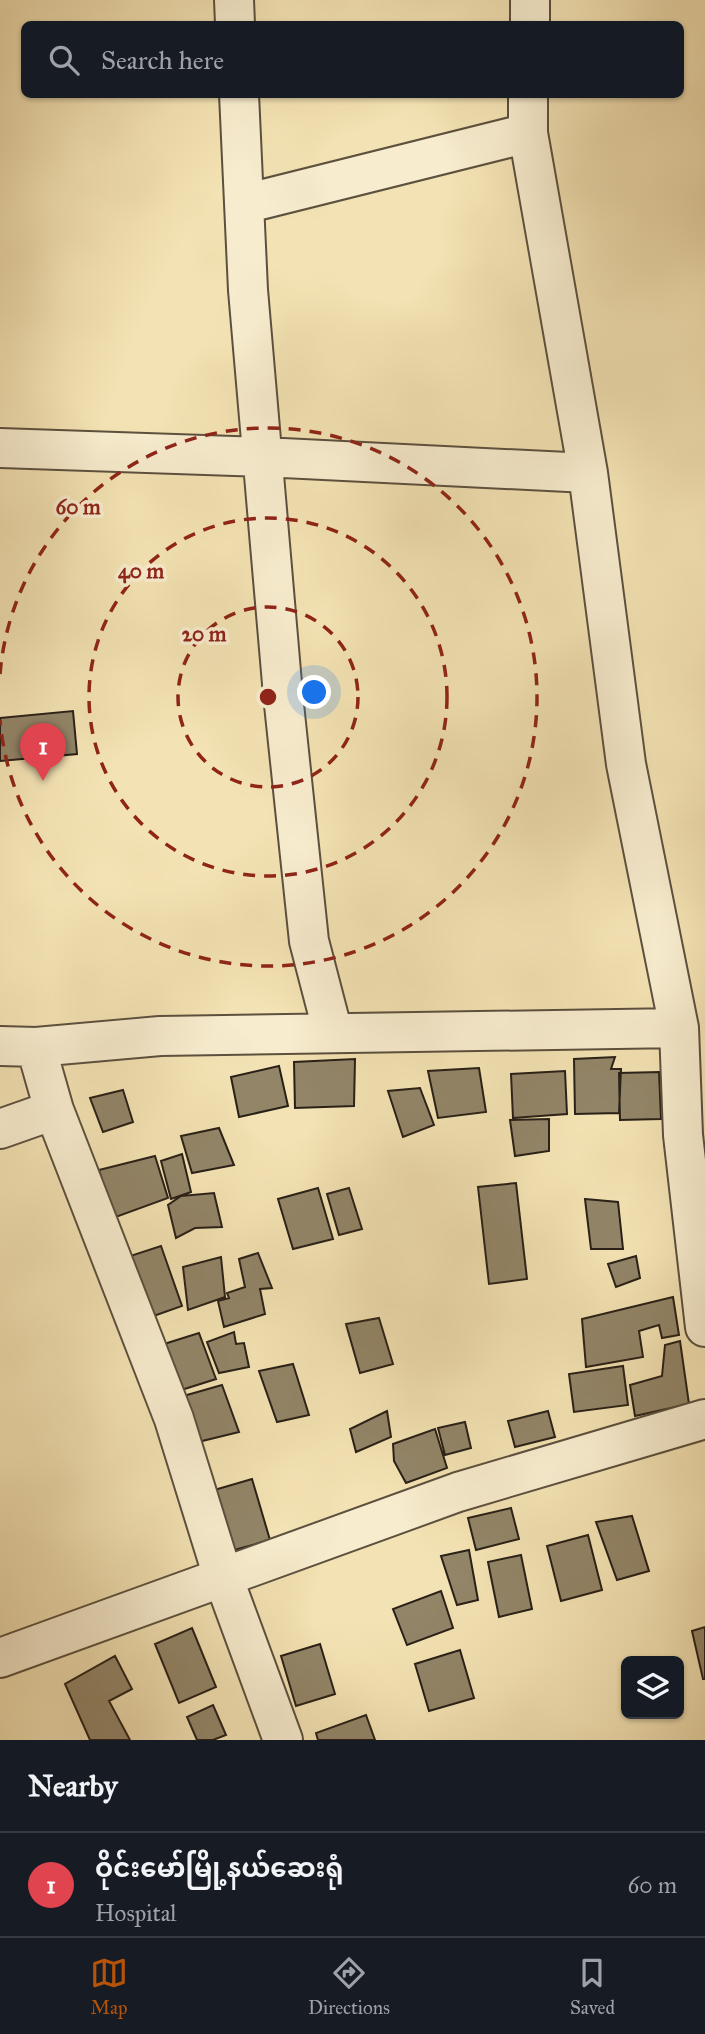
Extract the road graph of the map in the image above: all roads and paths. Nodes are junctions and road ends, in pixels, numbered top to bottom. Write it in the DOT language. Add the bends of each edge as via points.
graph roads {
  1 [pos="234,0"];
  2 [pos="530,0"];
  3 [pos="235,21"];
  4 [pos="530,21"];
  5 [pos="239,98"];
  6 [pos="528,98"];
  7 [pos="528,133"];
  8 [pos="244,204"];
  9 [pos="0,448"];
  10 [pos="263,457"];
  11 [pos="588,473"];
  12 [pos="679,1028"];
  13 [pos="332,1033"];
  14 [pos="18,1046"];
  15 [pos="54,1110"];
  16 [pos="0,1129"];
  17 [pos="705,1327"];
  18 [pos="705,1419"];
  19 [pos="223,1577"];
  20 [pos="0,1658"];
  21 [pos="283,1740"];
  1 -- 3 [label="street"];
  2 -- 4 [label="street"];
  5 -- 8 [label="street"];
  6 -- 7 [label="street"];
  7 -- 8 [label="street"];
  7 -- 11 [label="street"];
  8 -- 10 [label="street"];
  9 -- 10 [label="street"];
  10 -- 11 [label="street"];
  10 -- 13 [label="street" via="309,941"];
  11 -- 12 [label="street" via="626,764"];
  12 -- 13 [label="street"];
  12 -- 17 [label="street" via="683,1135"];
  13 -- 14 [label="street" via="160,1035"];
  14 -- 15 [label="street"];
  15 -- 16 [label="street"];
  15 -- 19 [label="street" via="174,1419"];
  18 -- 19 [label="street" via="458,1492"];
  19 -- 20 [label="street"];
  19 -- 21 [label="street"];
}
